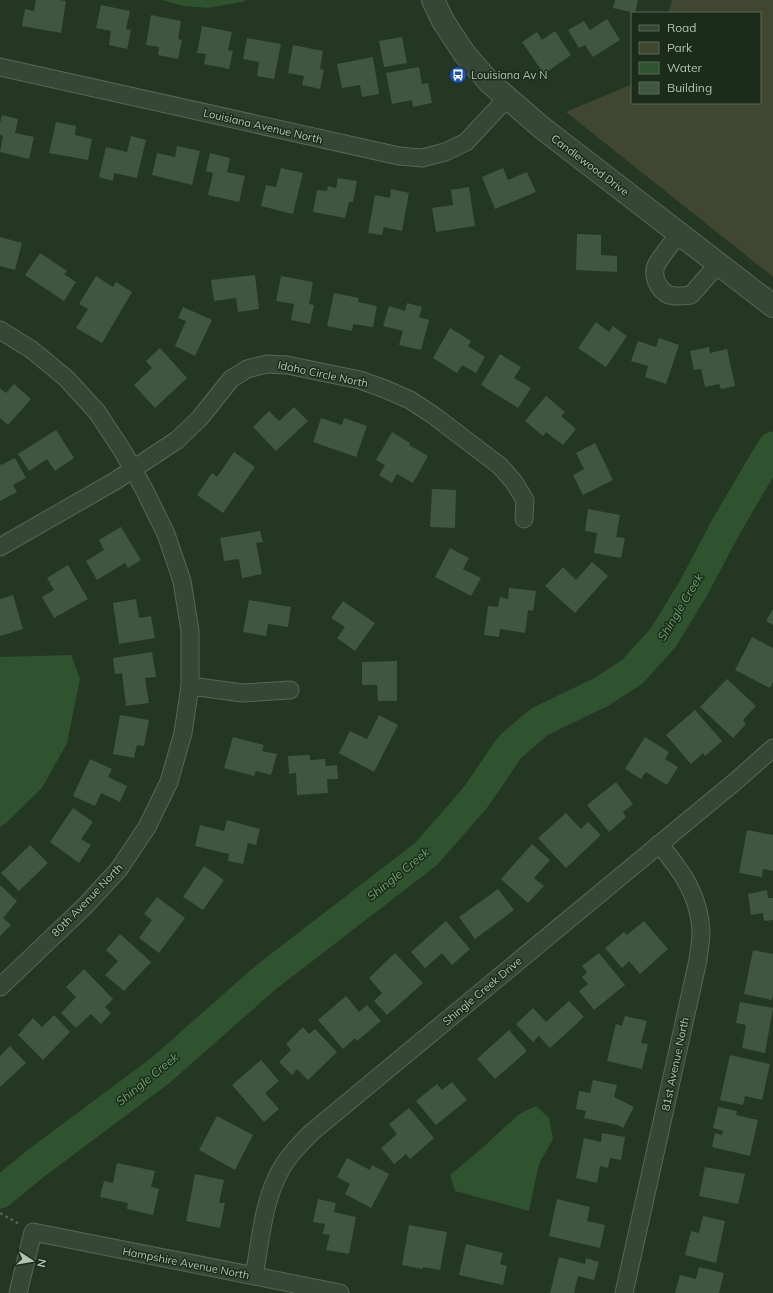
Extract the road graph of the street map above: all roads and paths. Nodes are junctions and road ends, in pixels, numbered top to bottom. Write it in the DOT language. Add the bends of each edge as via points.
graph roads {
  1 [pos="433,0"];
  2 [pos="0,67"];
  3 [pos="508,97"];
  4 [pos="680,233"];
  5 [pos="718,263"];
  6 [pos="773,306"];
  7 [pos="0,330"];
  8 [pos="132,469"];
  9 [pos="524,519"];
  10 [pos="0,547"];
  11 [pos="190,686"];
  12 [pos="290,690"];
  13 [pos="773,748"];
  14 [pos="659,844"];
  15 [pos="0,987"];
  16 [pos="0,1214"];
  17 [pos="33,1232"];
  18 [pos="254,1276"];
  19 [pos="18,1293"];
  20 [pos="340,1293"];
  21 [pos="624,1293"];
  1 -- 3 [label="street, Candlewood Drive" via="464,53 489,82"];
  2 -- 3 [label="street, Louisiana Avenue North" via="399,156 422,158 445,152 466,142"];
  3 -- 4 [label="street, Candlewood Drive" via="541,127"];
  4 -- 5 [label="street, Candlewood Drive"];
  4 -- 5 [label="street" via="656,265 658,287 669,295 691,295"];
  5 -- 6 [label="street, Candlewood Drive"];
  7 -- 8 [label="street, 80th Avenue North" via="32,350 67,379 97,412"];
  8 -- 9 [label="street, Idaho Circle North" via="178,440 231,380 248,369 267,364 287,365 360,380 410,400 500,466 525,500"];
  8 -- 10 [label="street, Idaho Circle North"];
  8 -- 11 [label="street, 80th Avenue North" via="166,534 182,581 190,631"];
  11 -- 12 [label="street" via="243,693"];
  11 -- 15 [label="street, 80th Avenue North" via="183,733 169,782 147,827 119,869 85,906"];
  13 -- 14 [label="street, Shingle Creek Drive"];
  14 -- 18 [label="street, Shingle Creek Drive" via="312,1132 293,1152 278,1175 268,1201"];
  14 -- 21 [label="street, 81st Avenue North" via="689,883 698,906 701,932 698,960"];
  16 -- 17 [label="path"];
  17 -- 18 [label="street, Hampshire Avenue North"];
  17 -- 19 [label="street"];
  18 -- 20 [label="street, Hampshire Avenue North"];
}
